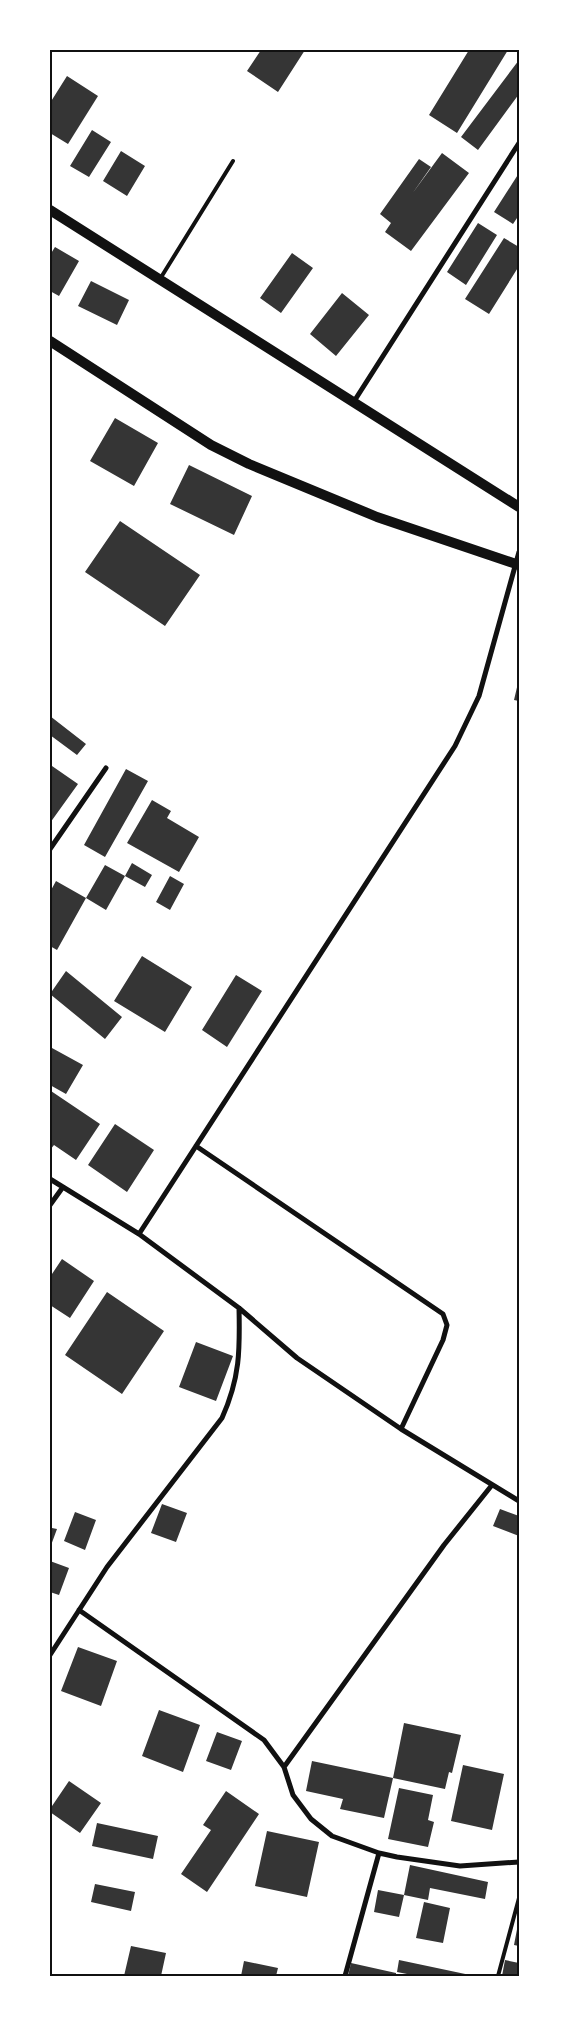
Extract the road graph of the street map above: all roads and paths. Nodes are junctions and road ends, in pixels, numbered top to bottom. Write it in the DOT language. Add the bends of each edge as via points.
graph roads {
  1 [pos="519,144"];
  2 [pos="233,161"];
  3 [pos="50,210"];
  4 [pos="160,279"];
  5 [pos="50,342"];
  6 [pos="352,403"];
  7 [pos="519,507"];
  8 [pos="519,552"];
  9 [pos="517,564"];
  10 [pos="106,768"];
  11 [pos="50,849"];
  12 [pos="196,1146"];
  13 [pos="50,1178"];
  14 [pos="63,1187"];
  15 [pos="50,1205"];
  16 [pos="139,1234"];
  17 [pos="240,1308"];
  18 [pos="400,1429"];
  19 [pos="492,1485"];
  20 [pos="519,1501"];
  21 [pos="79,1610"];
  22 [pos="50,1655"];
  23 [pos="284,1767"];
  24 [pos="379,1853"];
  25 [pos="519,1862"];
  26 [pos="519,1898"];
  27 [pos="345,1976"];
  28 [pos="498,1976"];
  1 -- 6 [label="street"];
  2 -- 4 [label="lane"];
  3 -- 4 [label="main road"];
  4 -- 6 [label="main road"];
  5 -- 9 [label="main road" via="211,445 249,464 377,517"];
  6 -- 7 [label="main road"];
  8 -- 9 [label="street"];
  9 -- 12 [label="street" via="479,696 455,746"];
  10 -- 11 [label="street"];
  12 -- 16 [label="street"];
  12 -- 18 [label="street" via="443,1314 446,1325 443,1340"];
  13 -- 14 [label="street"];
  14 -- 15 [label="street"];
  14 -- 16 [label="street"];
  16 -- 17 [label="street"];
  17 -- 18 [label="street" via="297,1358"];
  17 -- 21 [label="street" via="238,1373 233,1396 222,1418 107,1567"];
  18 -- 19 [label="street"];
  19 -- 20 [label="street"];
  19 -- 23 [label="street" via="444,1545"];
  21 -- 22 [label="street"];
  21 -- 23 [label="street" via="264,1740"];
  23 -- 24 [label="street" via="293,1795 311,1820 332,1836"];
  24 -- 25 [label="street" via="460,1866"];
  24 -- 27 [label="street"];
  26 -- 28 [label="lane"];
}
